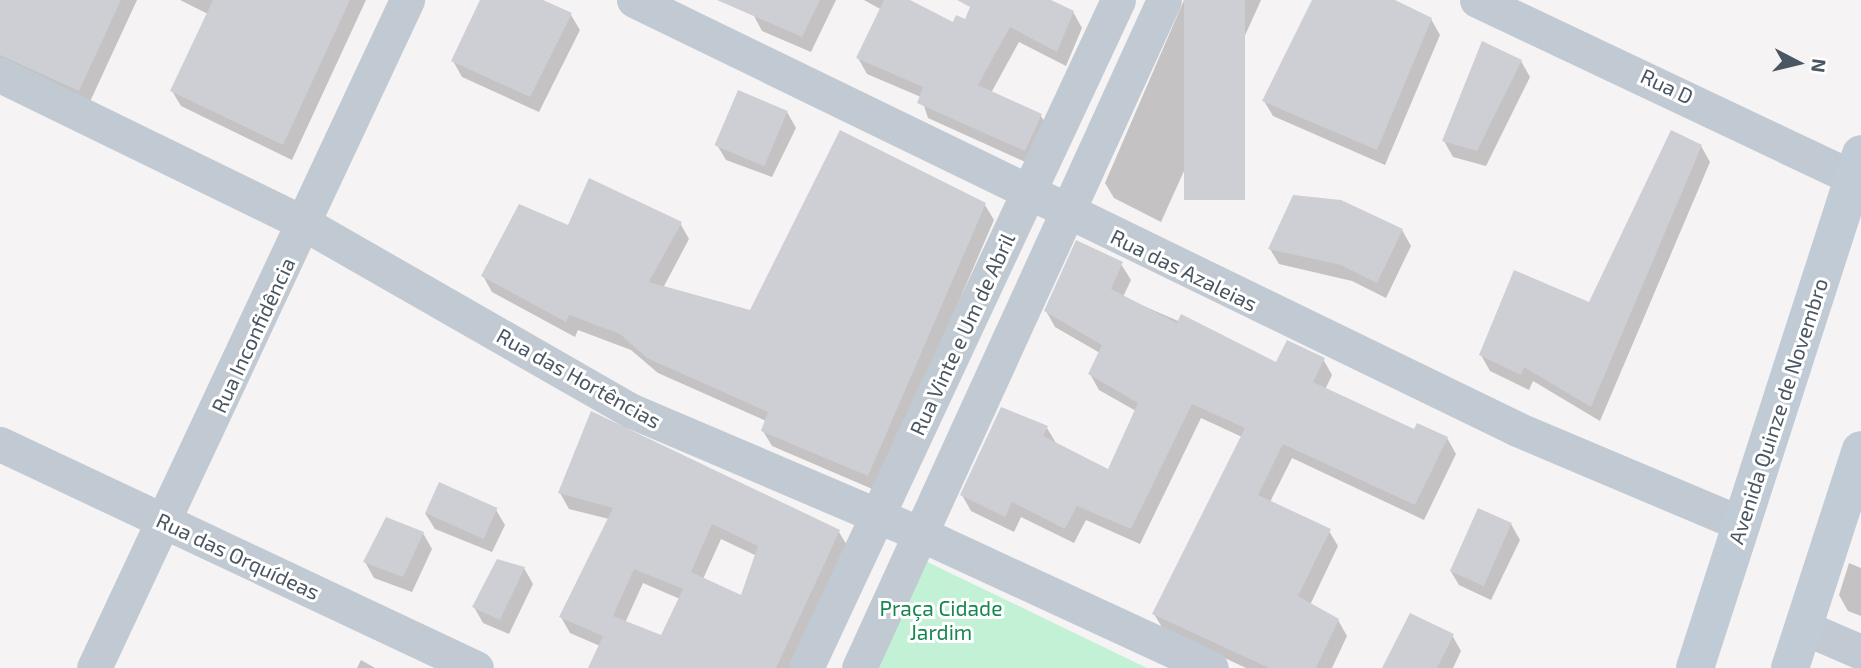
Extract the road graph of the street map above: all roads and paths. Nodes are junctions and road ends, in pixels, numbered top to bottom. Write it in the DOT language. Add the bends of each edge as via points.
graph roads {
  1 [pos="407,0"];
  2 [pos="634,0"];
  3 [pos="1118,0"];
  4 [pos="1164,0"];
  5 [pos="1477,0"];
  6 [pos="0,75"];
  7 [pos="1857,166"];
  8 [pos="1027,194"];
  9 [pos="1062,211"];
  10 [pos="305,224"];
  11 [pos="0,444"];
  12 [pos="1861,450"];
  13 [pos="876,516"];
  14 [pos="166,523"];
  15 [pos="1742,524"];
  16 [pos="923,535"];
  17 [pos="1803,627"];
  18 [pos="1861,652"];
  19 [pos="94,668"];
  20 [pos="476,668"];
  21 [pos="806,668"];
  22 [pos="859,668"];
  23 [pos="1211,668"];
  24 [pos="1695,668"];
  25 [pos="1790,668"];
  1 -- 10 [label="street, Rua Inconfidência"];
  2 -- 8 [label="street, Rua das Azaleias"];
  3 -- 8 [label="street, Rua Vinte e Um de Abril"];
  4 -- 9 [label="street, Rua Vinte e Um de Abril"];
  5 -- 7 [label="street, Rua D"];
  6 -- 10 [label="street, Rua das Hortências"];
  7 -- 15 [label="main road, Avenida Quinze de Novembro"];
  8 -- 9 [label="street, Rua das Azaleias"];
  8 -- 13 [label="street, Rua Vinte e Um de Abril"];
  9 -- 15 [label="street, Rua das Azaleias" via="1517,429"];
  9 -- 16 [label="street, Rua Vinte e Um de Abril"];
  10 -- 13 [label="street, Rua das Hortências" via="632,411"];
  10 -- 14 [label="street, Rua Inconfidência"];
  11 -- 14 [label="street, Rua das Orquídeas"];
  12 -- 17 [label="main road"];
  13 -- 16 [label="street, Rua das Hortências"];
  13 -- 21 [label="street, Rua Vinte e Um de Abril"];
  14 -- 19 [label="street, Rua Inconfidência"];
  14 -- 20 [label="street, Rua das Orquídeas"];
  15 -- 24 [label="main road, Avenida Quinze de Novembro"];
  16 -- 22 [label="street, Rua Vinte e Um de Abril"];
  16 -- 23 [label="street, Rua das Hortências"];
  17 -- 18 [label="street"];
  17 -- 25 [label="main road"];
}
